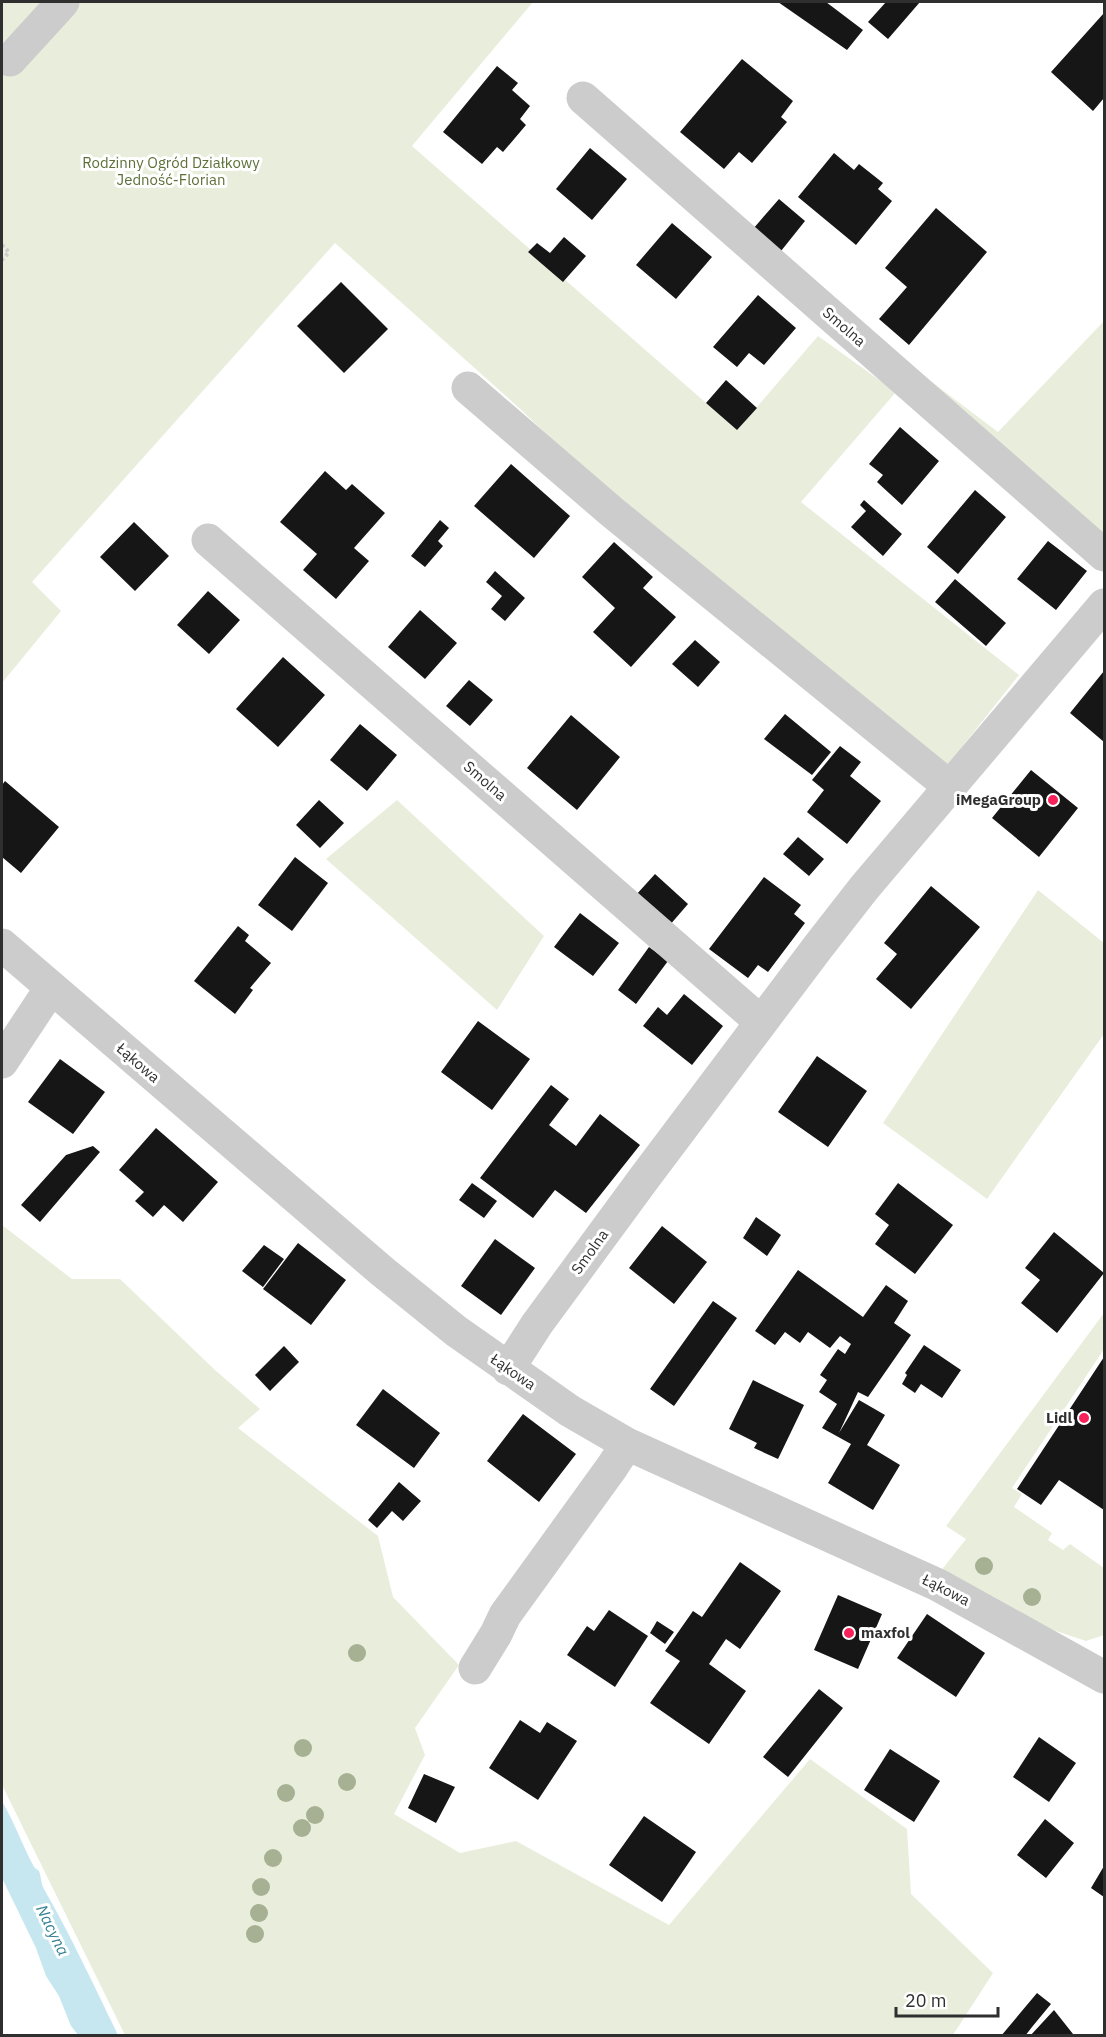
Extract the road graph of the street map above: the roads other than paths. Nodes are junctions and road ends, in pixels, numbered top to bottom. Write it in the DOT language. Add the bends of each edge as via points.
graph roads {
  1 [pos="63,2"];
  2 [pos="10,60"];
  3 [pos="583,98"];
  4 [pos="468,388"];
  5 [pos="208,540"];
  6 [pos="1104,555"];
  7 [pos="1104,605"];
  8 [pos="951,787"];
  9 [pos="2,945"];
  10 [pos="51,988"];
  11 [pos="761,1022"];
  12 [pos="2,1062"];
  13 [pos="508,1369"];
  14 [pos="627,1444"];
  15 [pos="475,1668"];
  16 [pos="1104,1675"];
  1 -- 2 [label="street"];
  3 -- 6 [label="street, Smolna"];
  4 -- 8 [label="street" via="612,512"];
  5 -- 11 [label="street, Smolna"];
  7 -- 8 [label="street, Smolna"];
  8 -- 11 [label="street, Smolna" via="864,888"];
  9 -- 10 [label="street, Łąkowa"];
  10 -- 12 [label="street"];
  10 -- 13 [label="street, Łąkowa" via="383,1272"];
  11 -- 13 [label="street, Smolna" via="537,1324"];
  13 -- 14 [label="street, Łąkowa"];
  14 -- 15 [label="street" via="505,1615"];
  14 -- 16 [label="street, Łąkowa" via="938,1585"];
}
